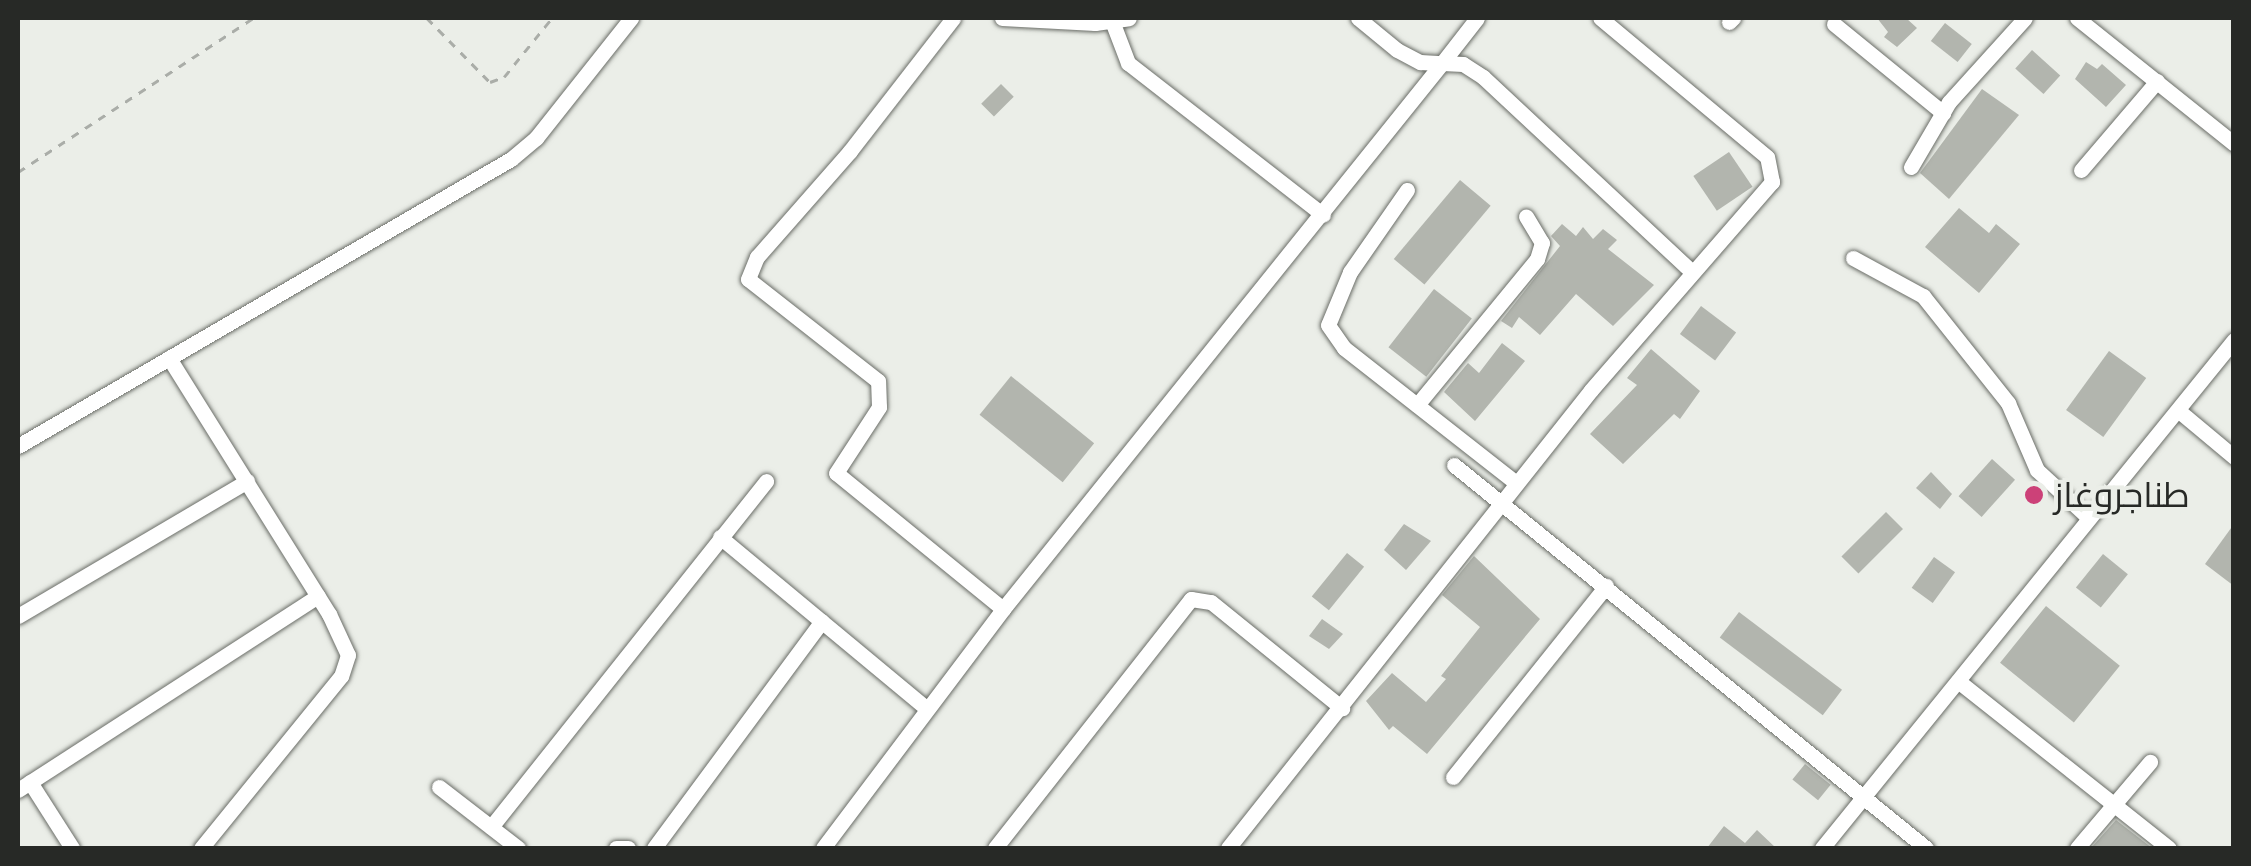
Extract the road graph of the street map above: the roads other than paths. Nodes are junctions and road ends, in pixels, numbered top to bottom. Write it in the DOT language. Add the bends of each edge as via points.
graph roads {
  1 [pos="631,18"];
  2 [pos="953,18"];
  3 [pos="1002,18"];
  4 [pos="1130,18"];
  5 [pos="1358,18"];
  6 [pos="1477,18"];
  7 [pos="1600,18"];
  8 [pos="2025,18"];
  9 [pos="2078,18"];
  10 [pos="2106,18"];
  11 [pos="1112,21"];
  12 [pos="1834,24"];
  13 [pos="2094,31"];
  14 [pos="1442,63"];
  15 [pos="2157,81"];
  16 [pos="1943,114"];
  17 [pos="2234,144"];
  18 [pos="1911,167"];
  19 [pos="2081,170"];
  20 [pos="1408,190"];
  21 [pos="1323,215"];
  22 [pos="1526,216"];
  23 [pos="1854,258"];
  24 [pos="1690,271"];
  25 [pos="2234,340"];
  26 [pos="170,358"];
  27 [pos="1417,405"];
  28 [pos="2179,411"];
  29 [pos="18,446"];
  30 [pos="2234,457"];
  31 [pos="1454,465"];
  32 [pos="246,481"];
  33 [pos="766,481"];
  34 [pos="1516,482"];
  35 [pos="1501,502"];
  36 [pos="2088,517"];
  37 [pos="720,536"];
  38 [pos="1606,586"];
  39 [pos="318,596"];
  40 [pos="1004,609"];
  41 [pos="18,616"];
  42 [pos="822,622"];
  43 [pos="1958,681"];
  44 [pos="926,708"];
  45 [pos="1342,708"];
  46 [pos="2150,762"];
  47 [pos="1452,778"];
  48 [pos="24,786"];
  49 [pos="439,787"];
  50 [pos="1864,794"];
  51 [pos="2114,804"];
  52 [pos="491,828"];
  53 [pos="72,848"];
  54 [pos="201,848"];
  55 [pos="518,848"];
  56 [pos="616,848"];
  57 [pos="628,848"];
  58 [pos="654,848"];
  59 [pos="822,848"];
  60 [pos="995,848"];
  61 [pos="1228,848"];
  62 [pos="1822,848"];
  63 [pos="1926,848"];
  64 [pos="2077,848"];
  65 [pos="2169,848"];
  1 -- 26 [label="street" via="526,149"];
  2 -- 40 [label="street" via="850,151 756,257 748,280 878,381 879,407 836,473"];
  3 -- 11 [label="street"];
  4 -- 11 [label="street"];
  5 -- 14 [label="street" via="1397,50 1420,62"];
  6 -- 14 [label="street"];
  7 -- 24 [label="street" via="1773,167 1772,182"];
  8 -- 16 [label="street"];
  9 -- 13 [label="street"];
  10 -- 13 [label="street"];
  11 -- 21 [label="street" via="1128,62"];
  12 -- 16 [label="street"];
  13 -- 15 [label="street"];
  14 -- 21 [label="street"];
  14 -- 24 [label="street" via="1463,64 1484,76"];
  15 -- 17 [label="street"];
  15 -- 19 [label="street"];
  16 -- 18 [label="street"];
  20 -- 27 [label="street" via="1350,272 1328,325 1344,348"];
  21 -- 40 [label="street" via="1266,276"];
  22 -- 27 [label="street" via="1542,242 1537,260"];
  23 -- 36 [label="street" via="1923,296 2008,403 2037,470"];
  24 -- 34 [label="street"];
  25 -- 28 [label="street"];
  26 -- 29 [label="street"];
  26 -- 32 [label="street"];
  27 -- 34 [label="street"];
  28 -- 30 [label="street"];
  28 -- 36 [label="street"];
  31 -- 35 [label="street"];
  32 -- 39 [label="street"];
  32 -- 41 [label="street"];
  33 -- 37 [label="street"];
  34 -- 35 [label="street"];
  35 -- 38 [label="street"];
  35 -- 45 [label="street"];
  36 -- 43 [label="street"];
  37 -- 42 [label="street"];
  37 -- 52 [label="street"];
  38 -- 47 [label="street"];
  38 -- 50 [label="street"];
  39 -- 48 [label="street"];
  39 -- 54 [label="street" via="348,655 341,676"];
  40 -- 44 [label="street"];
  42 -- 44 [label="street"];
  42 -- 58 [label="street"];
  43 -- 50 [label="street"];
  43 -- 51 [label="street"];
  44 -- 59 [label="street"];
  45 -- 60 [label="street" via="1210,602 1190,599"];
  45 -- 61 [label="street"];
  46 -- 51 [label="street"];
  48 -- 53 [label="street"];
  49 -- 52 [label="street"];
  50 -- 62 [label="street"];
  50 -- 63 [label="street"];
  51 -- 64 [label="street"];
  51 -- 65 [label="street"];
  52 -- 55 [label="street"];
  56 -- 57 [label="street"];
}
